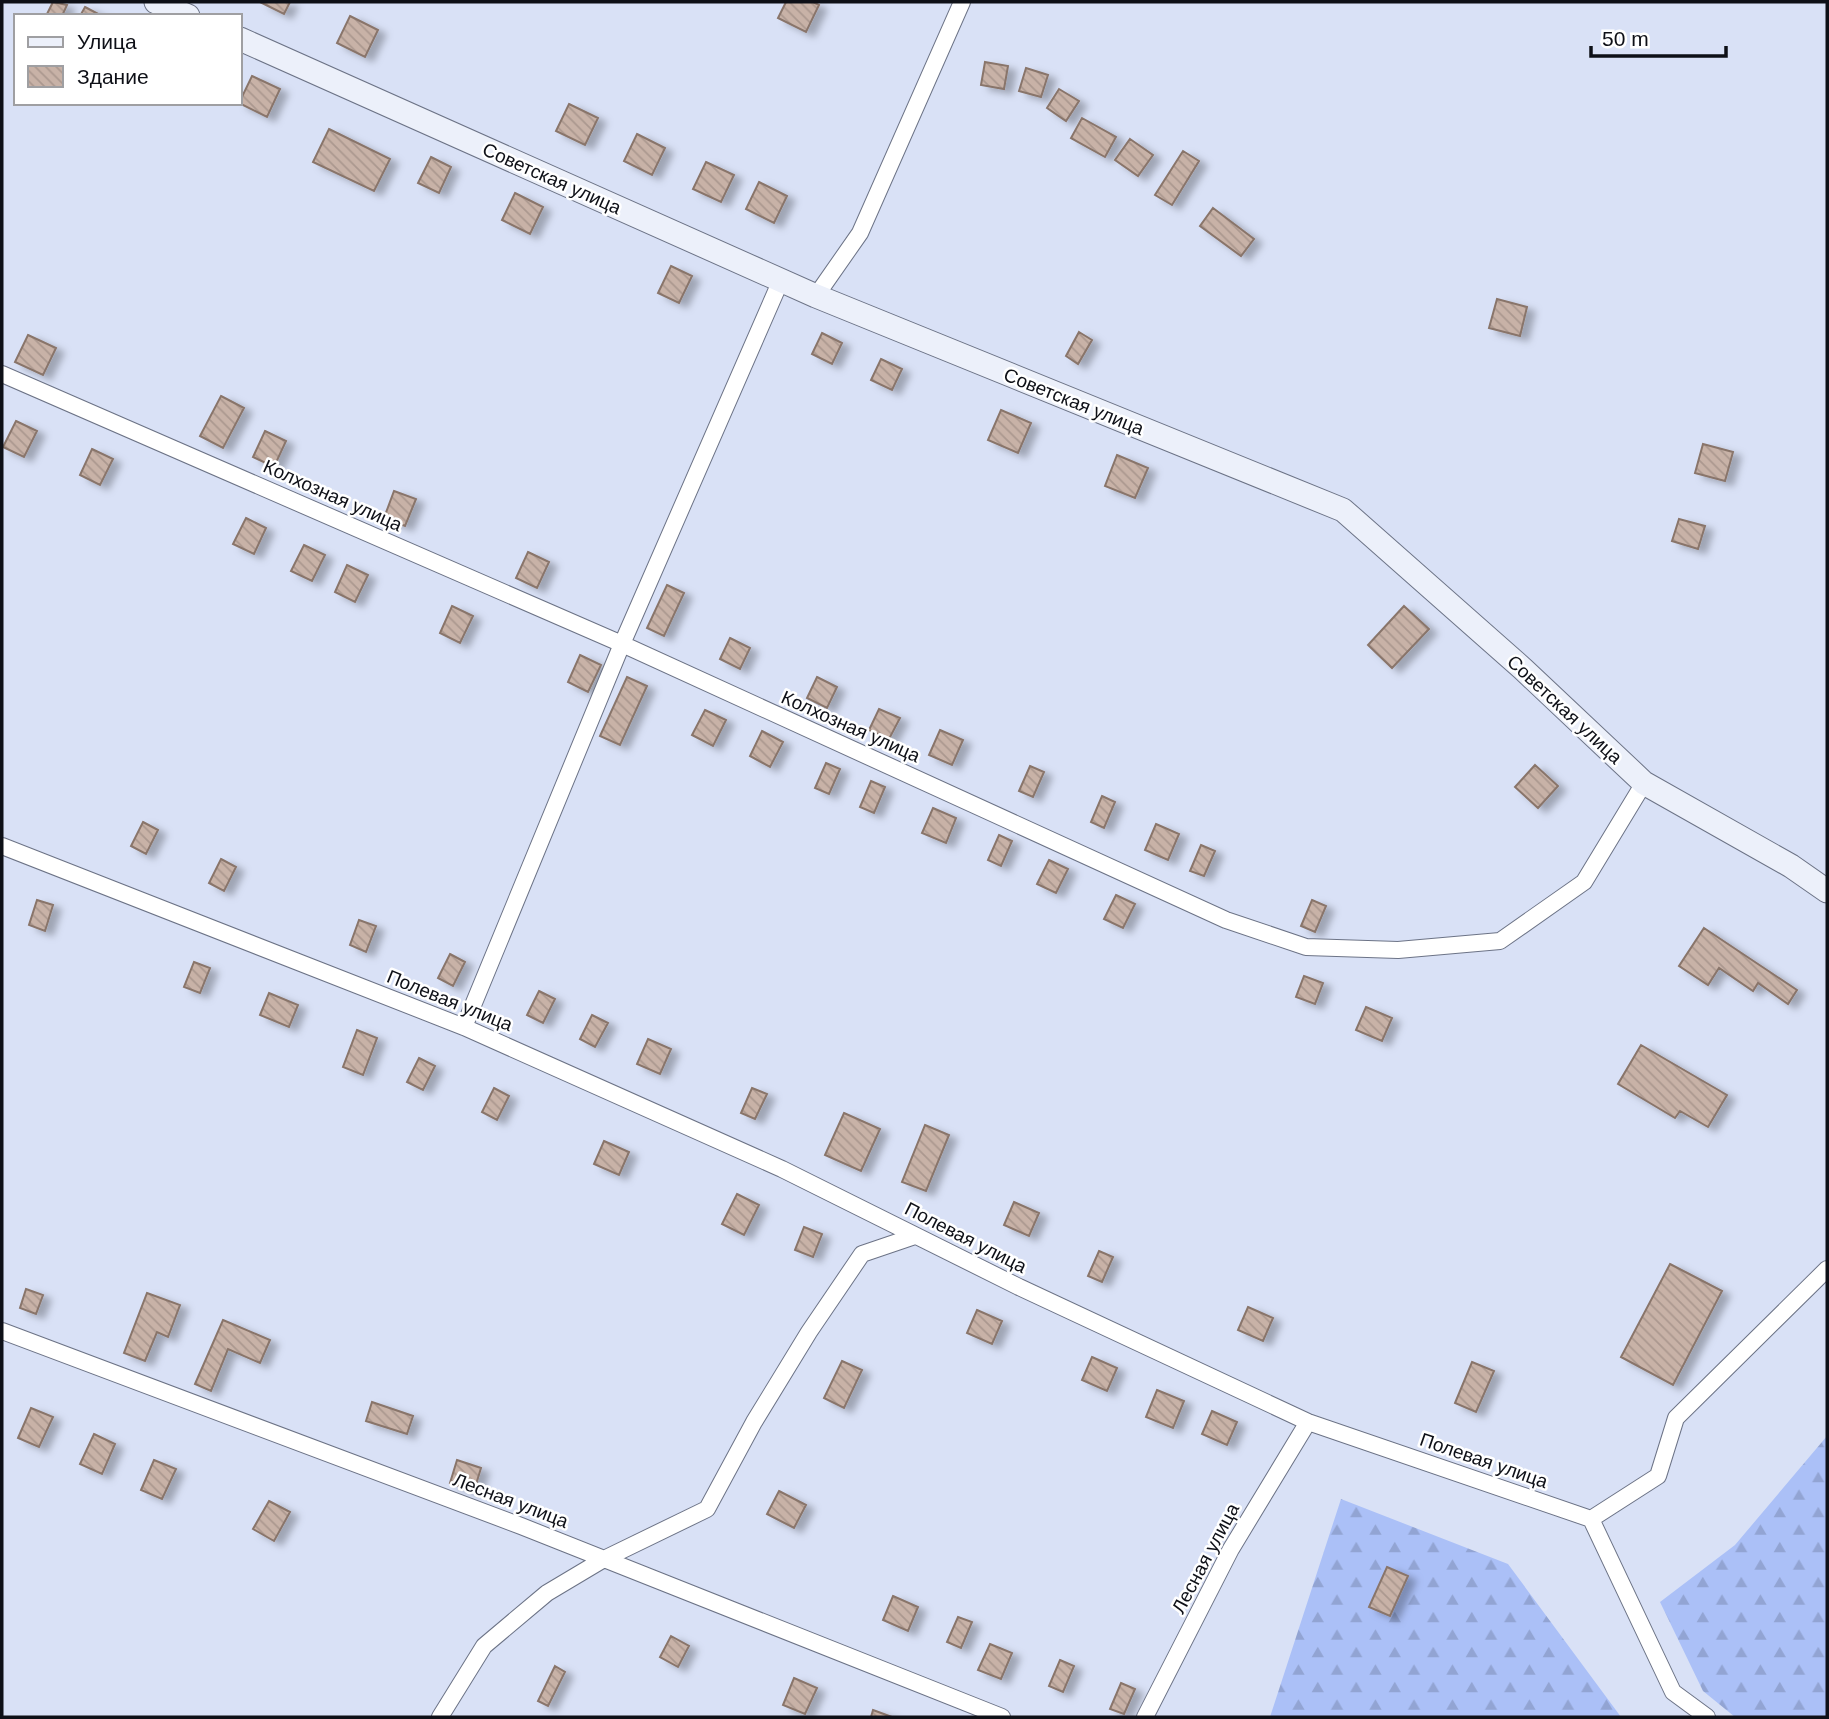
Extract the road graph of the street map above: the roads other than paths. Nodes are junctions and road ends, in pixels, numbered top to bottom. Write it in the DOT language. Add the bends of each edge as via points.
graph roads {
  1 [pos="156,2"];
  2 [pos="962,2"];
  3 [pos="183,14"];
  4 [pos="242,40"];
  5 [pos="781,280"];
  6 [pos="816,296"];
  7 [pos="2,374"];
  8 [pos="622,645"];
  9 [pos="1644,783"];
  10 [pos="2,846"];
  11 [pos="1827,891"];
  12 [pos="464,1027"];
  13 [pos="915,1236"];
  14 [pos="1827,1269"];
  15 [pos="2,1331"];
  16 [pos="1308,1422"];
  17 [pos="1591,1519"];
  18 [pos="604,1559"];
  19 [pos="440,1717"];
  20 [pos="1002,1717"];
  21 [pos="1145,1717"];
  22 [pos="1707,1717"];
  1 -- 3 [label="street"];
  2 -- 6 [label="street" via="860,233"];
  4 -- 5 [label="street, Советская улица"];
  5 -- 6 [label="street, Советская улица"];
  5 -- 8 [label="street"];
  6 -- 9 [label="street, Советская улица" via="1343,510"];
  7 -- 8 [label="street, Колхозная улица"];
  8 -- 9 [label="street, Колхозная улица" via="1226,920 1307,947 1398,950 1500,941 1584,882"];
  8 -- 12 [label="street"];
  9 -- 11 [label="street, Советская улица"];
  10 -- 12 [label="street, Полевая улица"];
  12 -- 13 [label="street, Полевая улица" via="782,1169"];
  13 -- 16 [label="street, Полевая улица"];
  13 -- 18 [label="street" via="862,1254 754,1422 707,1509"];
  14 -- 17 [label="street" via="1676,1418 1658,1476"];
  15 -- 18 [label="street, Лесная улица"];
  16 -- 17 [label="street, Полевая улица"];
  16 -- 21 [label="street, Лесная улица" via="1231,1549"];
  17 -- 22 [label="street" via="1673,1692"];
  18 -- 19 [label="street" via="547,1593 484,1646"];
  18 -- 20 [label="street, Лесная улица"];
}
